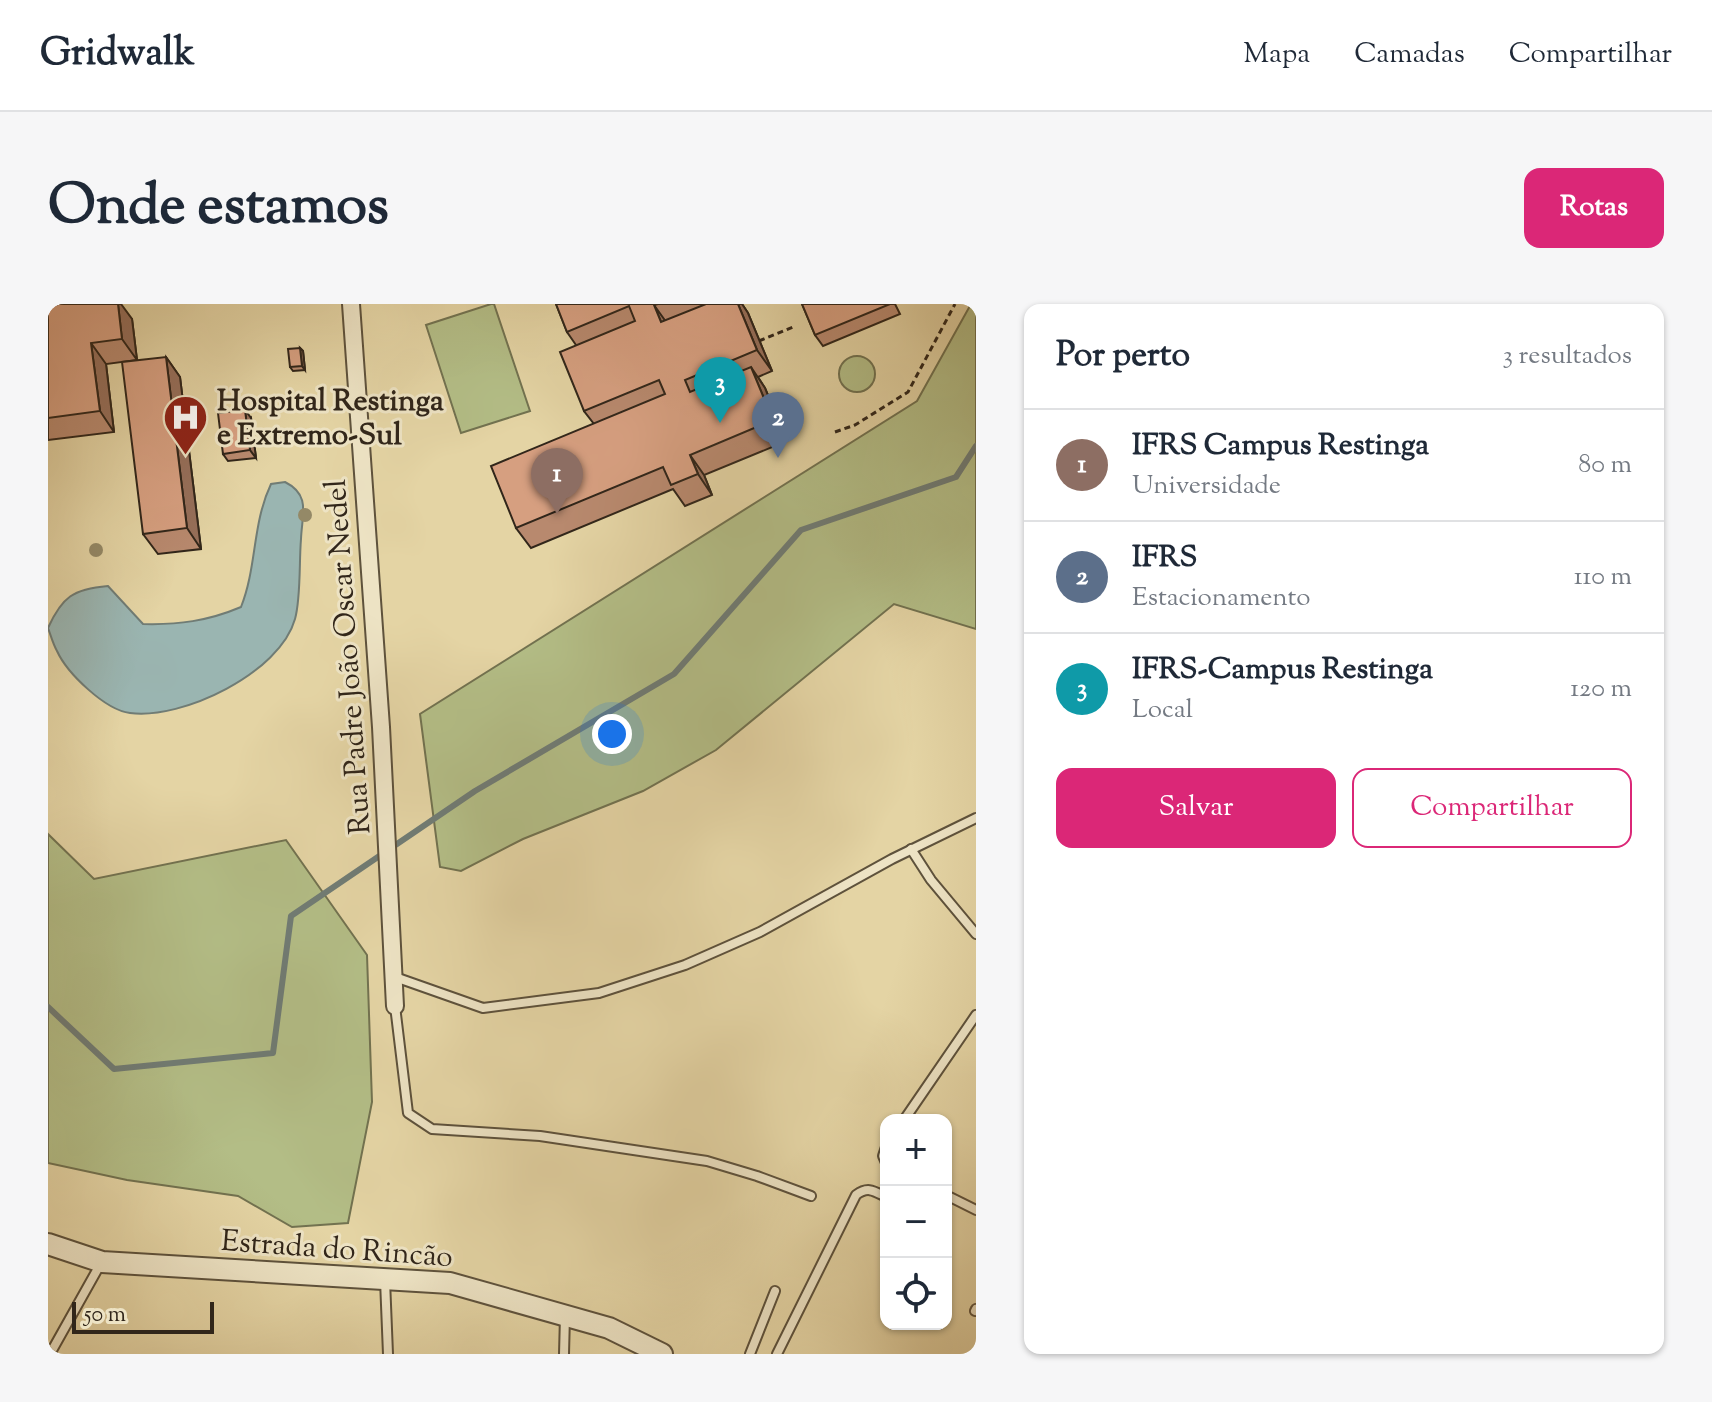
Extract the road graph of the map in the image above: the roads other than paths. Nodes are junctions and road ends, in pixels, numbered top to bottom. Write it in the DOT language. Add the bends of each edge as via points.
graph roads {
  1 [pos="351,304"];
  2 [pos="976,818"];
  3 [pos="911,849"];
  4 [pos="976,934"];
  5 [pos="394,977"];
  6 [pos="395,1006"];
  7 [pos="976,1015"];
  8 [pos="908,1114"];
  9 [pos="880,1194"];
  10 [pos="811,1196"];
  11 [pos="952,1198"];
  12 [pos="976,1210"];
  13 [pos="48,1244"];
  14 [pos="102,1262"];
  15 [pos="385,1279"];
  16 [pos="775,1291"];
  17 [pos="565,1316"];
  18 [pos="50,1354"];
  19 [pos="388,1354"];
  20 [pos="564,1354"];
  21 [pos="662,1354"];
  22 [pos="750,1354"];
  23 [pos="777,1354"];
  1 -- 5 [label="street, Rua Padre João Oscar Nedel"];
  2 -- 3 [label="lane"];
  3 -- 4 [label="lane"];
  3 -- 5 [label="lane" via="760,932 685,965 599,993 483,1008"];
  5 -- 6 [label="street, Rua Padre João Oscar Nedel"];
  6 -- 10 [label="lane" via="408,1113 432,1129 540,1136 707,1161"];
  7 -- 8 [label="lane"];
  9 -- 23 [label="lane" via="871,1189 856,1195"];
  11 -- 12 [label="lane"];
  13 -- 14 [label="street, Estrada do Rincão"];
  14 -- 15 [label="street, Estrada do Rincão"];
  14 -- 18 [label="lane"];
  15 -- 17 [label="street, Estrada do Rincão" via="450,1283"];
  15 -- 19 [label="lane"];
  16 -- 22 [label="lane"];
  17 -- 20 [label="lane"];
  17 -- 21 [label="street, Estrada do Rincão" via="609,1328"];
}
